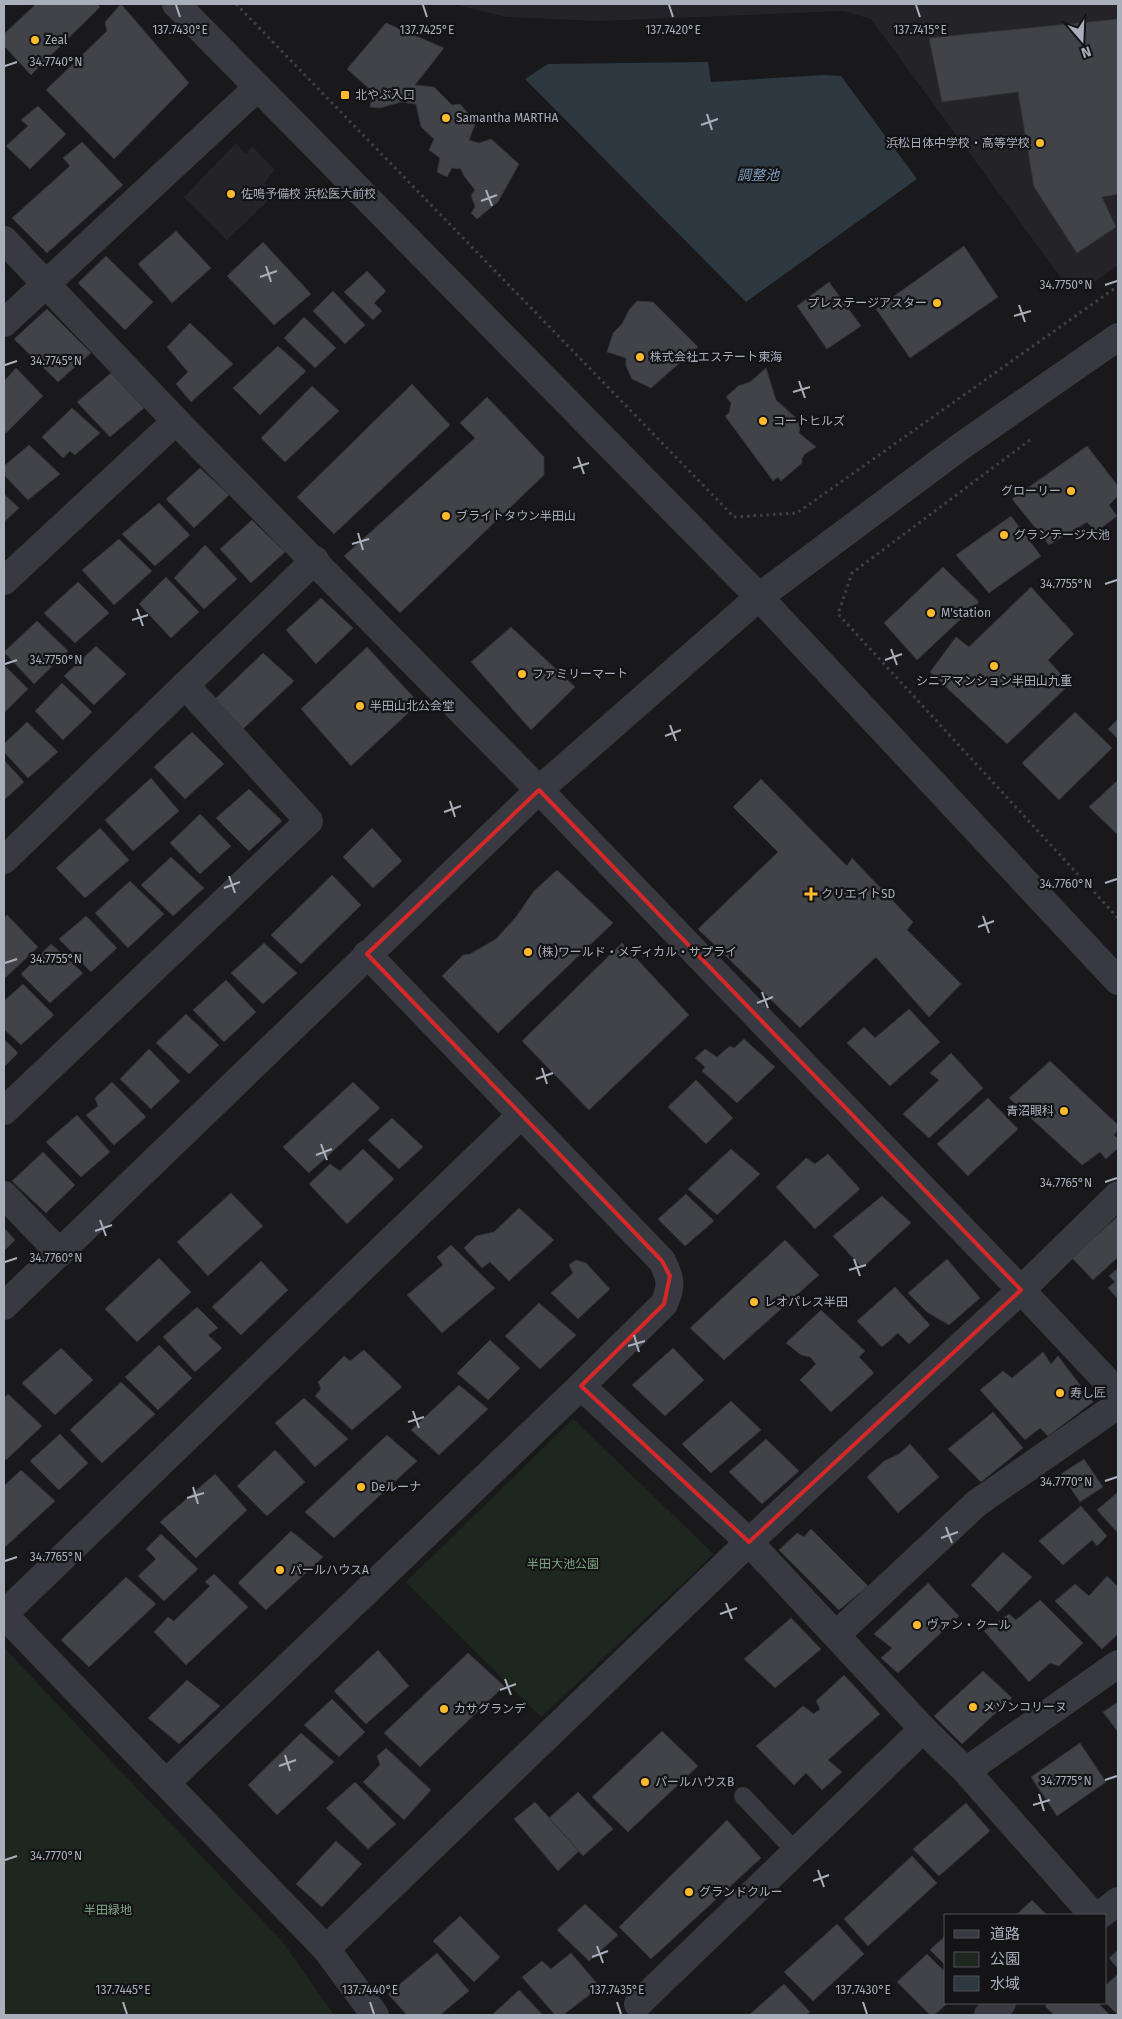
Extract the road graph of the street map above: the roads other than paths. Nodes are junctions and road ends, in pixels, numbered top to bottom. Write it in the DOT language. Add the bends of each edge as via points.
graph roads {
  1 [pos="176,4"];
  2 [pos="257,88"];
  3 [pos="4,240"];
  4 [pos="46,282"];
  5 [pos="4,323"];
  6 [pos="1118,337"];
  7 [pos="176,421"];
  8 [pos="315,560"];
  9 [pos="4,581"];
  10 [pos="759,598"];
  11 [pos="185,685"];
  12 [pos="539,790"];
  13 [pos="4,860"];
  14 [pos="367,954"];
  15 [pos="1118,981"];
  16 [pos="4,1111"];
  17 [pos="521,1115"];
  18 [pos="4,1195"];
  19 [pos="1118,1195"];
  20 [pos="60,1253"];
  21 [pos="1020,1290"];
  22 [pos="4,1306"];
  23 [pos="581,1386"];
  24 [pos="1118,1392"];
  25 [pos="1118,1405"];
  26 [pos="750,1542"];
  27 [pos="4,1614"];
  28 [pos="836,1635"];
  29 [pos="1118,1664"];
  30 [pos="924,1729"];
  31 [pos="966,1771"];
  32 [pos="167,1782"];
  33 [pos="743,1796"];
  34 [pos="796,1852"];
  35 [pos="1118,1901"];
  36 [pos="1092,1914"];
  37 [pos="1101,1914"];
  38 [pos="326,1949"];
  39 [pos="1001,2004"];
  40 [pos="638,2011"];
  41 [pos="375,2015"];
  42 [pos="988,2015"];
  1 -- 2 [label="street"];
  2 -- 4 [label="street"];
  2 -- 10 [label="street"];
  3 -- 4 [label="street"];
  4 -- 5 [label="street"];
  4 -- 7 [label="street"];
  6 -- 10 [label="street" via="960,447"];
  7 -- 8 [label="street"];
  7 -- 9 [label="street"];
  8 -- 11 [label="street"];
  8 -- 12 [label="street"];
  10 -- 12 [label="street"];
  10 -- 15 [label="street"];
  11 -- 13 [label="street"];
  11 -- 16 [label="street" via="309,820"];
  12 -- 14 [label="street"];
  12 -- 21 [label="street"];
  14 -- 17 [label="street"];
  14 -- 20 [label="street"];
  17 -- 23 [label="street" via="662,1261 670,1276 664,1304"];
  17 -- 27 [label="street"];
  18 -- 20 [label="street"];
  19 -- 21 [label="street"];
  20 -- 22 [label="street"];
  21 -- 24 [label="street"];
  21 -- 26 [label="street"];
  23 -- 26 [label="street"];
  23 -- 32 [label="street"];
  25 -- 28 [label="street" via="977,1503"];
  26 -- 28 [label="street"];
  26 -- 38 [label="street"];
  27 -- 32 [label="street"];
  28 -- 30 [label="street"];
  29 -- 31 [label="street"];
  30 -- 31 [label="street"];
  30 -- 34 [label="street"];
  31 -- 36 [label="street"];
  32 -- 38 [label="street"];
  33 -- 34 [label="lane"];
  34 -- 40 [label="street"];
  35 -- 37 [label="street"];
  38 -- 41 [label="street"];
  39 -- 42 [label="street"];
}
